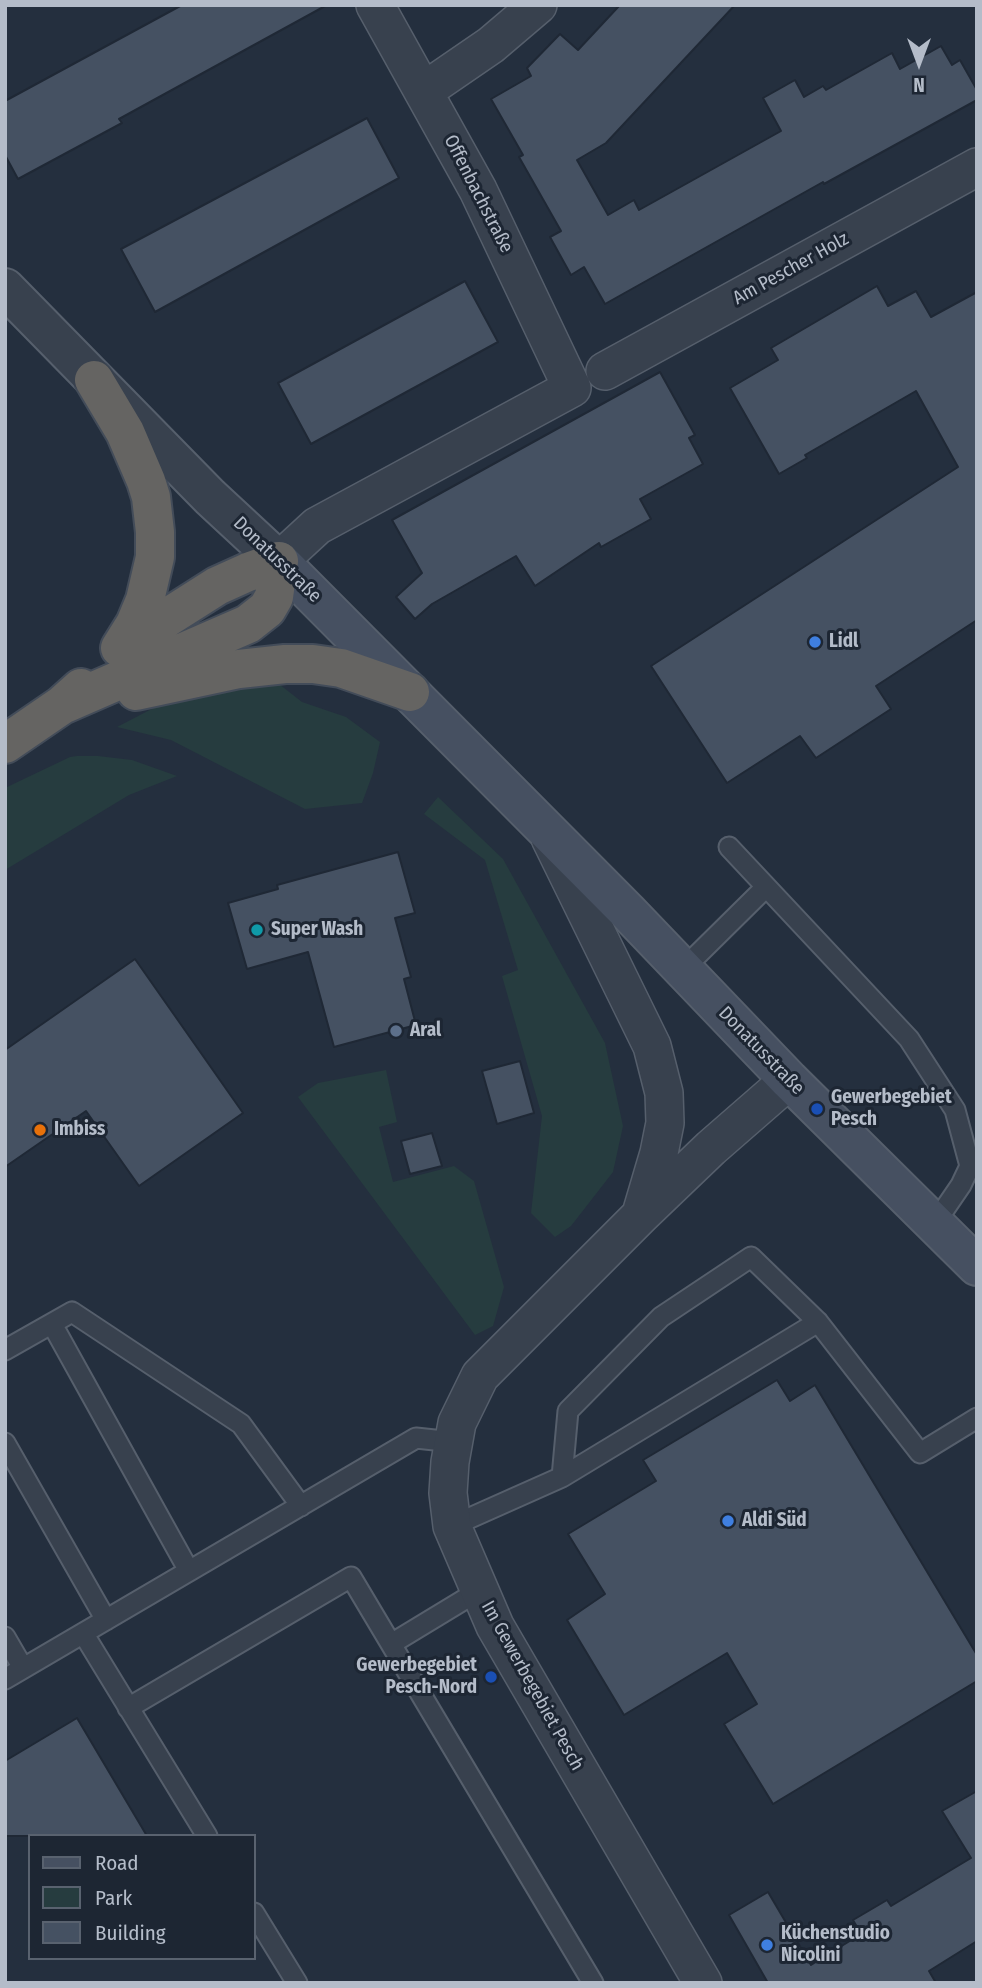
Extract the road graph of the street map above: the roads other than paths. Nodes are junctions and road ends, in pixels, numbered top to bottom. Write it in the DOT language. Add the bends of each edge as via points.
graph roads {
  1 [pos="374,5"];
  2 [pos="538,5"];
  3 [pos="424,91"];
  4 [pos="977,167"];
  5 [pos="5,288"];
  6 [pos="605,372"];
  7 [pos="94,380"];
  8 [pos="279,561"];
  9 [pos="121,647"];
  10 [pos="410,692"];
  11 [pos="62,705"];
  12 [pos="5,744"];
  13 [pos="548,833"];
  14 [pos="729,847"];
  15 [pos="766,887"];
  16 [pos="682,970"];
  17 [pos="789,1080"];
  18 [pos="641,1215"];
  19 [pos="935,1223"];
  20 [pos="977,1266"];
  21 [pos="818,1322"];
  22 [pos="52,1324"];
  23 [pos="5,1350"];
  24 [pos="977,1418"];
  25 [pos="453,1442"];
  26 [pos="5,1443"];
  27 [pos="562,1477"];
  28 [pos="301,1506"];
  29 [pos="452,1526"];
  30 [pos="189,1571"];
  31 [pos="480,1590"];
  32 [pos="106,1620"];
  33 [pos="83,1633"];
  34 [pos="5,1637"];
  35 [pos="391,1644"];
  36 [pos="23,1668"];
  37 [pos="5,1679"];
  38 [pos="128,1708"];
  39 [pos="205,1834"];
  40 [pos="256,1916"];
  41 [pos="297,1983"];
  42 [pos="593,1983"];
  43 [pos="704,1983"];
  1 -- 3 [label="street, Offenbachstraße"];
  2 -- 3 [label="street" via="491,45"];
  3 -- 8 [label="street, Offenbachstraße" via="478,190 572,388 317,526"];
  4 -- 6 [label="street, Am Pescher Holz"];
  5 -- 7 [label="street, Donatusstraße"];
  7 -- 8 [label="street, Donatusstraße"];
  7 -- 9 [label="highway" via="125,432 146,481 155,532 145,600"];
  8 -- 9 [label="highway" via="217,586"];
  8 -- 10 [label="main road, Donatusstraße"];
  8 -- 11 [label="highway" via="274,597 248,624"];
  9 -- 11 [label="highway"];
  10 -- 11 [label="highway" via="341,668 285,664"];
  10 -- 13 [label="main road, Donatusstraße"];
  11 -- 12 [label="highway"];
  13 -- 16 [label="main road, Donatusstraße"];
  13 -- 18 [label="street, Donatusstraße" via="655,1058 665,1123"];
  14 -- 15 [label="lane"];
  15 -- 16 [label="lane"];
  15 -- 19 [label="lane" via="909,1039 955,1110 970,1166"];
  16 -- 17 [label="main road, Donatusstraße"];
  17 -- 18 [label="street, Im Gewerbegebiet Pesch"];
  17 -- 19 [label="main road, Donatusstraße"];
  18 -- 25 [label="street, Im Gewerbegebiet Pesch" via="480,1376"];
  19 -- 20 [label="main road, Donatusstraße"];
  21 -- 24 [label="lane" via="920,1453"];
  21 -- 27 [label="lane"];
  21 -- 27 [label="lane" via="751,1258 661,1317 568,1411"];
  22 -- 23 [label="lane"];
  22 -- 28 [label="lane" via="72,1312 241,1423"];
  22 -- 30 [label="lane"];
  25 -- 28 [label="lane" via="416,1438"];
  25 -- 29 [label="street, Im Gewerbegebiet Pesch" via="448,1493"];
  26 -- 32 [label="lane"];
  27 -- 29 [label="lane"];
  28 -- 30 [label="lane"];
  29 -- 31 [label="street, Im Gewerbegebiet Pesch"];
  30 -- 32 [label="lane"];
  31 -- 35 [label="lane"];
  31 -- 43 [label="street, Im Gewerbegebiet Pesch" via="544,1714"];
  32 -- 33 [label="lane"];
  33 -- 36 [label="lane"];
  33 -- 38 [label="lane"];
  34 -- 36 [label="lane"];
  35 -- 38 [label="lane" via="351,1577"];
  35 -- 42 [label="lane"];
  36 -- 37 [label="lane"];
  38 -- 39 [label="lane"];
  40 -- 41 [label="lane"];
}
